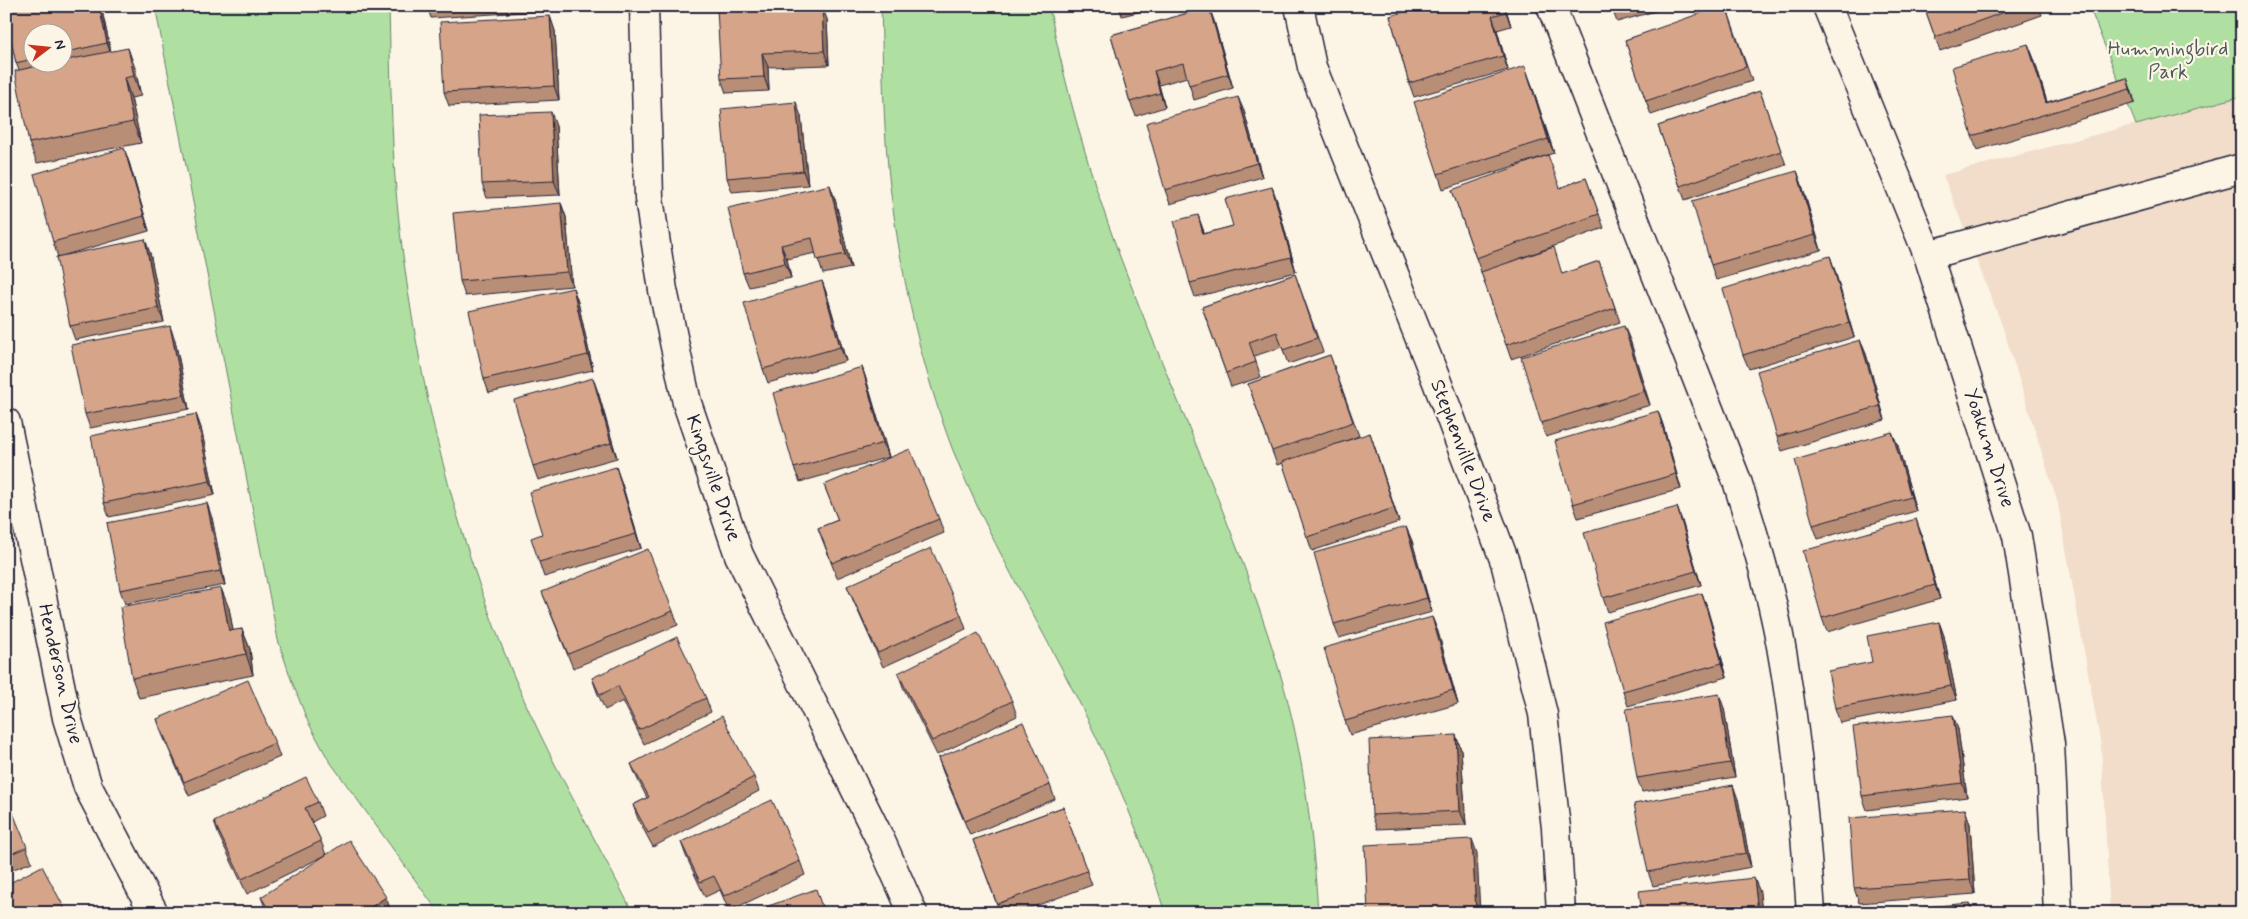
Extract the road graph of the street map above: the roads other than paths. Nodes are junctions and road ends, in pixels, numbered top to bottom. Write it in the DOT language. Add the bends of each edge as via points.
graph roads {
  1 [pos="644,6"];
  2 [pos="1300,6"];
  3 [pos="1551,6"];
  4 [pos="1827,6"];
  5 [pos="2242,168"];
  6 [pos="1928,255"];
  7 [pos="6,422"];
  8 [pos="10,458"];
  9 [pos="154,913"];
  10 [pos="913,913"];
  11 [pos="1561,913"];
  12 [pos="1810,913"];
  13 [pos="2058,913"];
  1 -- 10 [label="street, Kingsville Drive" via="649,198 662,290 688,403 739,555 880,839"];
  2 -- 11 [label="street, Stephenville Drive" via="1312,67 1505,562 1543,714 1556,828"];
  3 -- 12 [label="street" via="1737,481 1760,556 1781,644 1794,730 1806,838"];
  4 -- 6 [label="street, Yoakum Drive"];
  5 -- 6 [label="street"];
  6 -- 13 [label="street, Yoakum Drive" via="2017,536 2050,744"];
  7 -- 8 [label="street, Henderson Drive"];
  8 -- 9 [label="street, Henderson Drive" via="67,718 88,787"];
}
